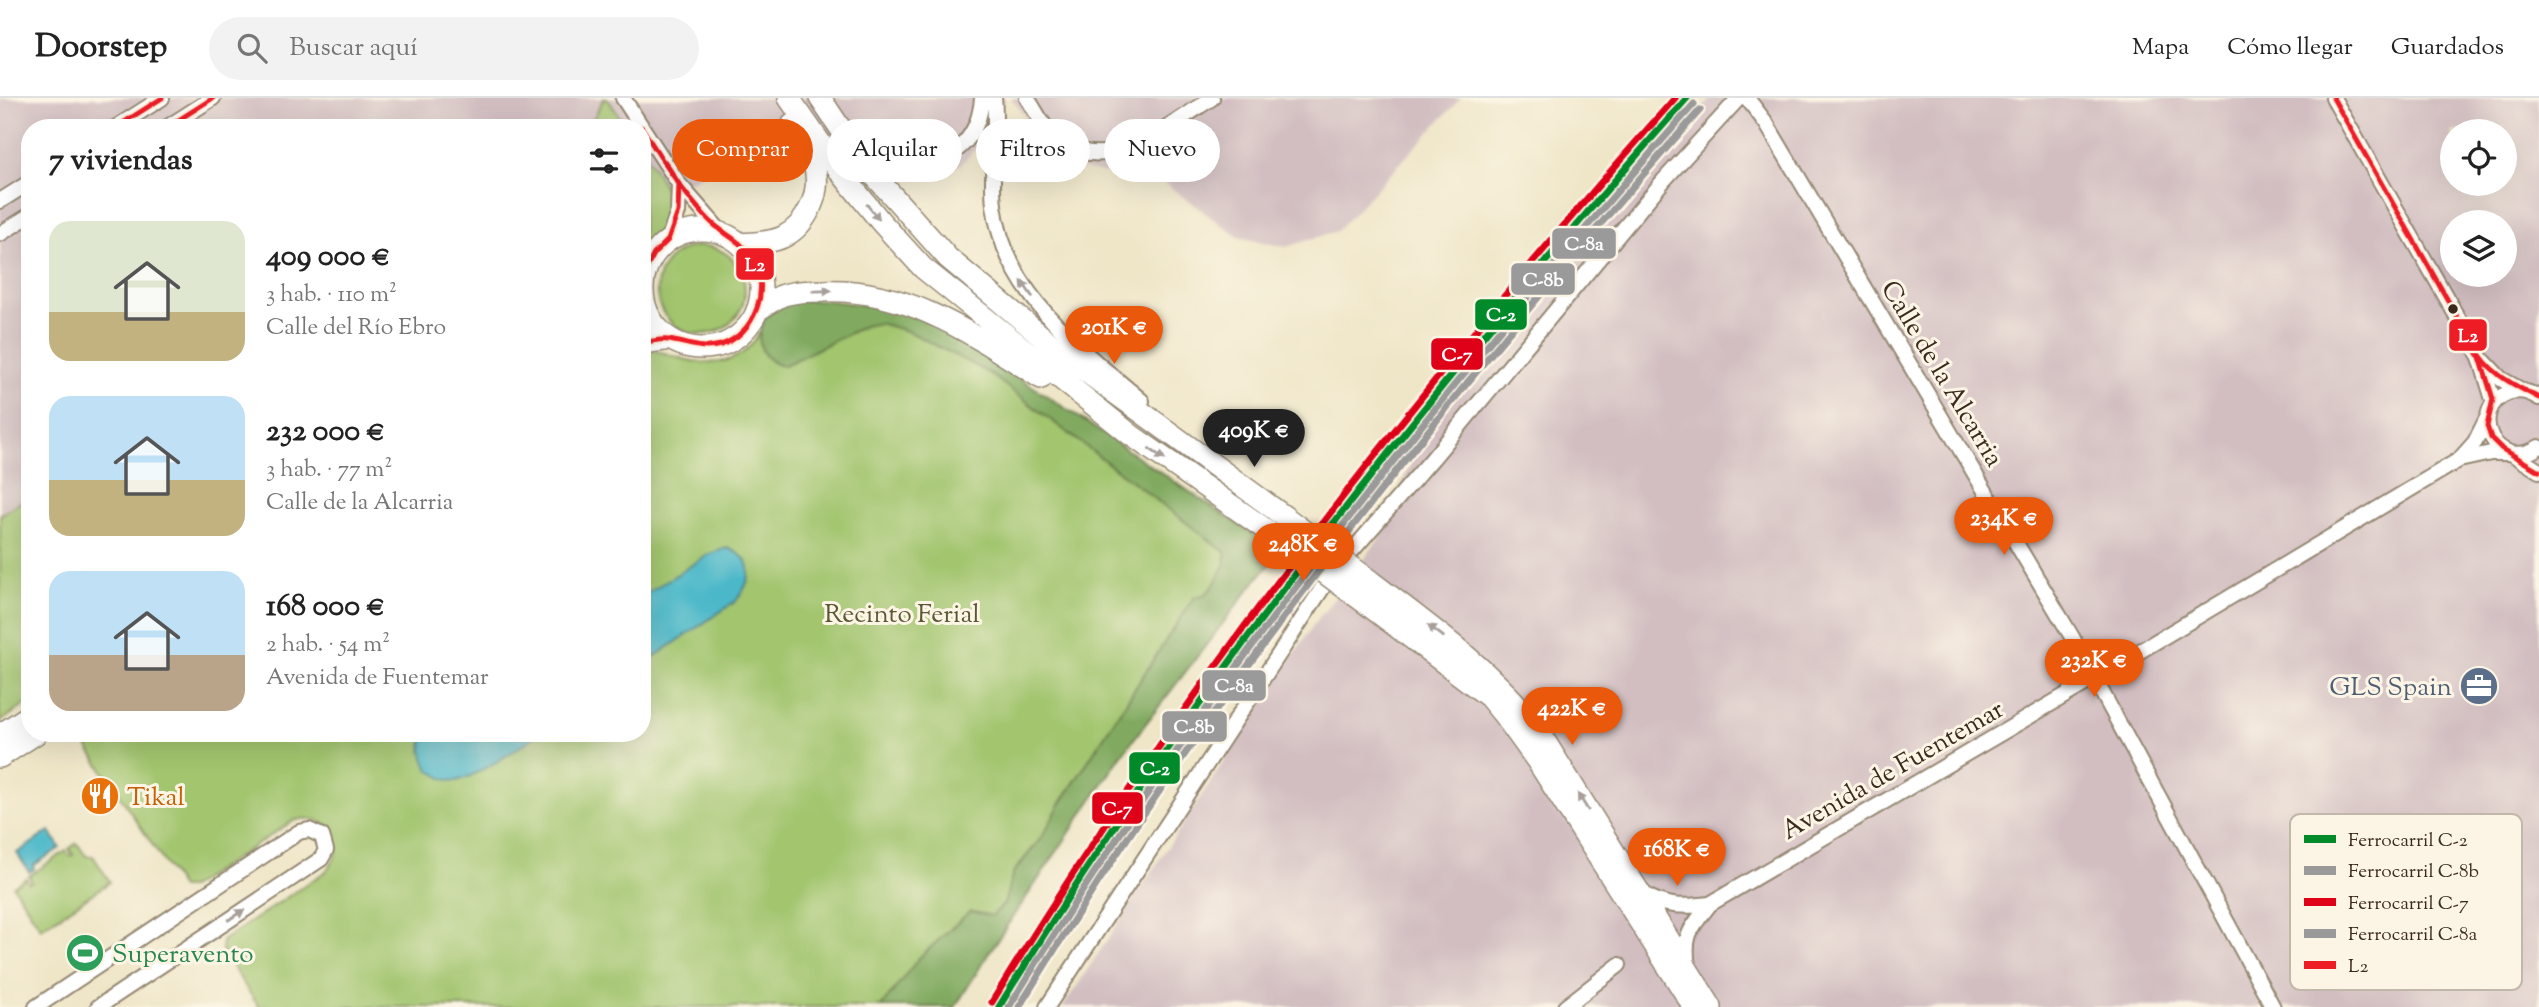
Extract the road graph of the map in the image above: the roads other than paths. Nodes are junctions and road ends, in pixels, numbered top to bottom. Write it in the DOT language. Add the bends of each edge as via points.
graph roads {
  1 [pos="162,98"];
  2 [pos="213,98"];
  3 [pos="623,98"];
  4 [pos="779,98"];
  5 [pos="789,98"];
  6 [pos="821,98"];
  7 [pos="982,98"];
  8 [pos="994,98"];
  9 [pos="1027,98"];
  10 [pos="1212,98"];
  11 [pos="1739,98"];
  12 [pos="1747,98"];
  13 [pos="2333,98"];
  14 [pos="129,119"];
  15 [pos="180,119"];
  16 [pos="637,119"];
  17 [pos="651,141"];
  18 [pos="679,184"];
  19 [pos="21,188"];
  20 [pos="0,201"];
  21 [pos="21,221"];
  22 [pos="721,233"];
  23 [pos="0,234"];
  24 [pos="668,240"];
  25 [pos="740,244"];
  26 [pos="651,260"];
  27 [pos="757,310"];
  28 [pos="651,318"];
  29 [pos="671,339"];
  30 [pos="651,342"];
  31 [pos="2480,357"];
  32 [pos="2535,395"];
  33 [pos="2491,410"];
  34 [pos="1131,436"];
  35 [pos="2539,447"];
  36 [pos="2511,453"];
  37 [pos="1199,455"];
  38 [pos="2459,460"];
  39 [pos="2539,471"];
  40 [pos="1362,588"];
  41 [pos="2095,678"];
  42 [pos="21,721"];
  43 [pos="0,735"];
  44 [pos="23,742"];
  45 [pos="0,757"];
  46 [pos="1639,890"];
  47 [pos="1710,904"];
  48 [pos="1619,965"];
  49 [pos="1689,971"];
  50 [pos="36,1007"];
  51 [pos="98,1007"];
  52 [pos="1046,1007"];
  53 [pos="1565,1007"];
  54 [pos="1694,1007"];
  55 [pos="1711,1007"];
  56 [pos="2273,1007"];
  1 -- 14 [label="street"];
  2 -- 15 [label="street"];
  3 -- 16 [label="street"];
  4 -- 25 [label="main road" via="815,169 813,202 802,221 782,238"];
  5 -- 34 [label="main road, one-way" via="842,174 923,268"];
  6 -- 7 [label="street" via="874,150 908,163 947,156 963,144 974,129"];
  6 -- 37 [label="main road" via="865,165 948,258 1070,360"];
  37 -- 8 [label="street, one-way" via="1048,317 1024,288 999,236 994,202"];
  9 -- 10 [label="street" via="1061,141 1099,155 1140,144"];
  11 -- 52 [label="street" via="1664,180 1331,575"];
  12 -- 41 [label="street, Calle de la Alcarria"];
  13 -- 31 [label="street"];
  17 -- 18 [label="street"];
  18 -- 22 [label="street"];
  18 -- 24 [label="street" via="678,212"];
  19 -- 20 [label="street"];
  21 -- 23 [label="street"];
  22 -- 24 [label="main road" via="703,229"];
  22 -- 25 [label="main road"];
  24 -- 26 [label="main road"];
  25 -- 27 [label="main road" via="760,274"];
  27 -- 29 [label="main road" via="747,328 731,341 690,347"];
  27 -- 34 [label="main road, one-way" via="782,296 831,290 918,307 958,325"];
  28 -- 29 [label="main road"];
  29 -- 30 [label="main road"];
  31 -- 32 [label="street" via="2501,379"];
  31 -- 33 [label="street"];
  32 -- 33 [label="street" via="2507,393"];
  33 -- 36 [label="street" via="2491,438"];
  33 -- 38 [label="street, Avenida de Fuentemar"];
  34 -- 40 [label="main road, one-way, bridge" via="1275,536"];
  35 -- 36 [label="street, Avenida de Fuentemar"];
  36 -- 38 [label="street, Avenida de Fuentemar"];
  36 -- 39 [label="street"];
  37 -- 40 [label="main road, bridge" via="1285,517"];
  38 -- 41 [label="street, Avenida de Fuentemar"];
  46 -- 40 [label="main road, one-way" via="1518,705 1474,660"];
  40 -- 54 [label="main road" via="1489,697 1507,719"];
  41 -- 47 [label="street, Avenida de Fuentemar"];
  41 -- 56 [label="street, Calle de la Alcarria"];
  42 -- 43 [label="main road"];
  44 -- 45 [label="main road"];
  46 -- 47 [label="street, Avenida de Fuentemar" via="1667,905"];
  46 -- 49 [label="main road"];
  47 -- 49 [label="street, Avenida de Fuentemar" via="1689,929"];
  48 -- 53 [label="street"];
  49 -- 55 [label="main road"];
  51 -- 50 [label="street, one-way" via="321,859 326,850 322,836 309,830 299,832"];
}
